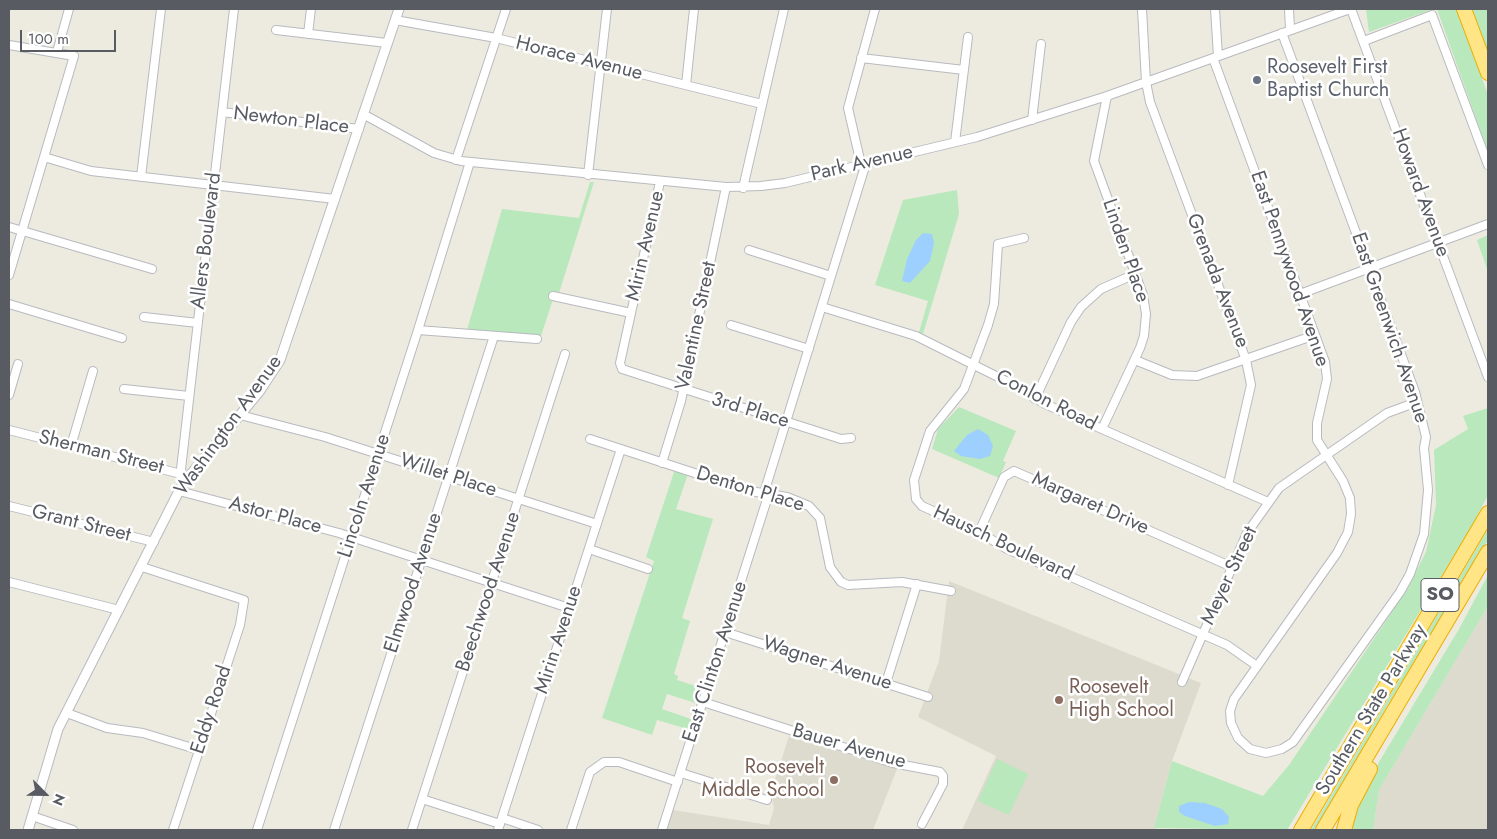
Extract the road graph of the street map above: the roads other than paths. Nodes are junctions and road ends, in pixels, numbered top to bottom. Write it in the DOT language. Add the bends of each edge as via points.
graph roads {
  1 [pos="69,9"];
  2 [pos="161,9"];
  3 [pos="234,9"];
  4 [pos="311,9"];
  5 [pos="399,9"];
  6 [pos="506,9"];
  7 [pos="606,9"];
  8 [pos="694,9"];
  9 [pos="784,9"];
  10 [pos="874,9"];
  11 [pos="1142,9"];
  12 [pos="1215,9"];
  13 [pos="1289,9"];
  14 [pos="1351,9"];
  15 [pos="1464,9"];
  16 [pos="395,20"];
  17 [pos="1290,29"];
  18 [pos="276,30"];
  19 [pos="1282,33"];
  20 [pos="308,34"];
  21 [pos="968,37"];
  22 [pos="496,38"];
  23 [pos="1364,41"];
  24 [pos="387,43"];
  25 [pos="1041,44"];
  26 [pos="9,46"];
  27 [pos="57,52"];
  28 [pos="1215,57"];
  29 [pos="861,58"];
  30 [pos="601,64"];
  31 [pos="964,70"];
  32 [pos="1488,73"];
  33 [pos="1146,82"];
  34 [pos="686,85"];
  35 [pos="1107,96"];
  36 [pos="762,104"];
  37 [pos="222,112"];
  38 [pos="363,114"];
  39 [pos="1032,120"];
  40 [pos="359,129"];
  41 [pos="955,142"];
  42 [pos="44,157"];
  43 [pos="456,160"];
  44 [pos="470,162"];
  45 [pos="863,164"];
  46 [pos="1488,165"];
  47 [pos="588,175"];
  48 [pos="141,177"];
  49 [pos="660,182"];
  50 [pos="214,186"];
  51 [pos="726,188"];
  52 [pos="743,188"];
  53 [pos="335,199"];
  54 [pos="1488,224"];
  55 [pos="9,227"];
  56 [pos="22,231"];
  57 [pos="1024,238"];
  58 [pos="1438,243"];
  59 [pos="749,250"];
  60 [pos="1369,268"];
  61 [pos="152,269"];
  62 [pos="1135,274"];
  63 [pos="9,275"];
  64 [pos="831,276"];
  65 [pos="1300,294"];
  66 [pos="553,296"];
  67 [pos="9,304"];
  68 [pos="822,307"];
  69 [pos="631,314"];
  70 [pos="144,317"];
  71 [pos="198,324"];
  72 [pos="731,325"];
  73 [pos="418,330"];
  74 [pos="1315,335"];
  75 [pos="494,336"];
  76 [pos="122,338"];
  77 [pos="537,340"];
  78 [pos="809,349"];
  79 [pos="565,354"];
  80 [pos="1135,360"];
  81 [pos="1246,360"];
  82 [pos="18,364"];
  83 [pos="974,364"];
  84 [pos="622,369"];
  85 [pos="93,371"];
  86 [pos="1488,377"];
  87 [pos="124,389"];
  88 [pos="682,390"];
  89 [pos="9,395"];
  90 [pos="189,396"];
  91 [pos="1035,398"];
  92 [pos="1417,402"];
  93 [pos="240,415"];
  94 [pos="786,422"];
  95 [pos="9,430"];
  96 [pos="1102,430"];
  97 [pos="851,438"];
  98 [pos="590,439"];
  99 [pos="71,446"];
  100 [pos="621,449"];
  101 [pos="1327,453"];
  102 [pos="378,454"];
  103 [pos="662,463"];
  104 [pos="182,474"];
  105 [pos="449,476"];
  106 [pos="1228,485"];
  107 [pos="181,488"];
  108 [pos="767,493"];
  109 [pos="519,499"];
  110 [pos="1268,502"];
  111 [pos="9,506"];
  112 [pos="1488,512"];
  113 [pos="597,524"];
  114 [pos="979,532"];
  115 [pos="351,538"];
  116 [pos="154,542"];
  117 [pos="589,549"];
  118 [pos="1488,552"];
  119 [pos="421,560"];
  120 [pos="142,567"];
  121 [pos="1232,567"];
  122 [pos="648,569"];
  123 [pos="9,582"];
  124 [pos="492,583"];
  125 [pos="917,584"];
  126 [pos="951,591"];
  127 [pos="570,608"];
  128 [pos="120,610"];
  129 [pos="725,632"];
  130 [pos="1202,634"];
  131 [pos="1257,666"];
  132 [pos="1420,667"];
  133 [pos="1182,682"];
  134 [pos="886,683"];
  135 [pos="928,697"];
  136 [pos="703,702"];
  137 [pos="67,713"];
  138 [pos="1362,728"];
  139 [pos="1238,738"];
  140 [pos="199,750"];
  141 [pos="681,773"];
  142 [pos="678,782"];
  143 [pos="422,799"];
  144 [pos="767,800"];
  145 [pos="32,816"];
  146 [pos="500,824"];
  147 [pos="922,824"];
  148 [pos="28,830"];
  149 [pos="73,830"];
  150 [pos="173,830"];
  151 [pos="257,830"];
  152 [pos="334,830"];
  153 [pos="412,830"];
  154 [pos="538,830"];
  155 [pos="571,830"];
  156 [pos="662,830"];
  157 [pos="1291,830"];
  158 [pos="1301,830"];
  159 [pos="1323,830"];
  160 [pos="1344,830"];
  1 -- 27 [label="street"];
  2 -- 48 [label="street"];
  3 -- 37 [label="street, Allers Boulevard"];
  4 -- 20 [label="street"];
  5 -- 16 [label="street, Washington Avenue"];
  6 -- 22 [label="street"];
  7 -- 30 [label="street"];
  8 -- 34 [label="street"];
  9 -- 36 [label="street"];
  10 -- 29 [label="street"];
  11 -- 33 [label="street, Grenada Avenue"];
  12 -- 28 [label="street, East Pennywood Avenue"];
  13 -- 17 [label="street"];
  14 -- 17 [label="street, Park Avenue"];
  14 -- 23 [label="street, Howard Avenue"];
  15 -- 32 [label="highway"];
  16 -- 22 [label="street, Horace Avenue"];
  16 -- 24 [label="street, Washington Avenue"];
  17 -- 19 [label="street, Park Avenue"];
  18 -- 20 [label="street"];
  19 -- 28 [label="street, Park Avenue"];
  19 -- 60 [label="street, East Greenwich Avenue"];
  20 -- 24 [label="street"];
  21 -- 31 [label="street"];
  22 -- 30 [label="street, Horace Avenue"];
  22 -- 43 [label="street"];
  23 -- 46 [label="street" via="1432,16"];
  23 -- 58 [label="street, Howard Avenue"];
  24 -- 38 [label="street, Washington Avenue"];
  25 -- 39 [label="street"];
  26 -- 27 [label="street"];
  27 -- 42 [label="street" via="74,56"];
  28 -- 33 [label="street, Park Avenue"];
  28 -- 65 [label="street, East Pennywood Avenue"];
  29 -- 31 [label="street"];
  29 -- 45 [label="street" via="848,108"];
  30 -- 34 [label="street, Horace Avenue"];
  30 -- 47 [label="street"];
  31 -- 41 [label="street"];
  33 -- 35 [label="street, Park Avenue"];
  33 -- 81 [label="street, Grenada Avenue" via="1150,102"];
  34 -- 36 [label="street, Horace Avenue"];
  35 -- 39 [label="street, Park Avenue"];
  35 -- 62 [label="street, Linden Place" via="1094,161"];
  36 -- 52 [label="street"];
  37 -- 40 [label="street, Newton Place"];
  37 -- 50 [label="street, Allers Boulevard"];
  38 -- 40 [label="street, Washington Avenue"];
  38 -- 43 [label="street, Park Avenue" via="434,153"];
  39 -- 41 [label="street, Park Avenue"];
  40 -- 53 [label="street, Washington Avenue"];
  41 -- 45 [label="street, Park Avenue"];
  42 -- 48 [label="street" via="91,171"];
  42 -- 56 [label="street"];
  43 -- 44 [label="street, Park Avenue"];
  44 -- 47 [label="street, Park Avenue"];
  44 -- 73 [label="street, Lincoln Avenue"];
  45 -- 52 [label="street, Park Avenue" via="785,183"];
  45 -- 64 [label="street"];
  47 -- 49 [label="street, Park Avenue"];
  48 -- 50 [label="street"];
  49 -- 51 [label="street, Park Avenue"];
  49 -- 69 [label="street, Mirin Avenue"];
  50 -- 53 [label="street"];
  50 -- 71 [label="street, Allers Boulevard"];
  51 -- 52 [label="street, Park Avenue"];
  51 -- 88 [label="street, Valentine Street"];
  53 -- 93 [label="street, Washington Avenue" via="280,360"];
  54 -- 58 [label="street"];
  55 -- 56 [label="street"];
  56 -- 61 [label="street"];
  56 -- 63 [label="street"];
  57 -- 83 [label="street, Hausch Boulevard" via="998,244 994,304"];
  58 -- 60 [label="street"];
  58 -- 86 [label="street, Howard Avenue"];
  59 -- 64 [label="street"];
  60 -- 65 [label="street"];
  60 -- 92 [label="street, East Greenwich Avenue"];
  62 -- 80 [label="street, Linden Place" via="1146,314 1144,336"];
  62 -- 91 [label="street" via="1101,290 1081,307"];
  64 -- 68 [label="street"];
  65 -- 74 [label="street, East Pennywood Avenue"];
  66 -- 69 [label="street"];
  67 -- 76 [label="street"];
  68 -- 78 [label="street"];
  68 -- 83 [label="street, Conlon Road" via="916,336"];
  69 -- 84 [label="street, Mirin Avenue" via="620,363"];
  70 -- 71 [label="street"];
  71 -- 90 [label="street, Allers Boulevard"];
  72 -- 78 [label="street"];
  73 -- 75 [label="street"];
  73 -- 102 [label="street, Lincoln Avenue"];
  74 -- 81 [label="street"];
  74 -- 101 [label="street, East Pennywood Avenue" via="1325,362 1327,379 1316,434 1320,446"];
  75 -- 77 [label="street"];
  75 -- 105 [label="street, Elmwood Avenue"];
  78 -- 94 [label="street"];
  79 -- 109 [label="street, Beechwood Avenue"];
  80 -- 81 [label="street" via="1172,375 1187,377 1209,374"];
  80 -- 96 [label="street, Linden Place"];
  81 -- 106 [label="street, Grenada Avenue" via="1251,392"];
  82 -- 89 [label="street"];
  83 -- 91 [label="street, Conlon Road"];
  83 -- 114 [label="street, Hausch Boulevard" via="964,390 930,431 913,487 922,506"];
  84 -- 88 [label="street, 3rd Place"];
  85 -- 99 [label="street"];
  87 -- 90 [label="street"];
  88 -- 94 [label="street, 3rd Place"];
  88 -- 103 [label="street, Valentine Street"];
  90 -- 104 [label="street, Allers Boulevard"];
  91 -- 96 [label="street, Conlon Road"];
  92 -- 101 [label="street, Meyer Street" via="1387,413"];
  92 -- 139 [label="street, East Greenwich Avenue" via="1426,437 1428,511 1410,574 1293,742 1266,753 1250,748"];
  93 -- 102 [label="street, Willet Place"];
  93 -- 107 [label="street, Washington Avenue"];
  94 -- 97 [label="street, 3rd Place" via="841,439"];
  94 -- 108 [label="street, East Clinton Avenue"];
  95 -- 99 [label="street, Sherman Street"];
  96 -- 106 [label="street, Conlon Road"];
  98 -- 100 [label="street, Denton Place"];
  99 -- 104 [label="street, Sherman Street"];
  100 -- 103 [label="street, Denton Place"];
  100 -- 113 [label="street, Mirin Avenue"];
  101 -- 110 [label="street, Meyer Street" via="1279,488"];
  101 -- 131 [label="street, East Pennywood Avenue" via="1350,498 1348,532 1337,553"];
  102 -- 105 [label="street, Willet Place"];
  102 -- 115 [label="street, Lincoln Avenue"];
  103 -- 108 [label="street, Denton Place" via="750,491"];
  104 -- 107 [label="street, Sherman Street"];
  105 -- 109 [label="street, Willet Place"];
  105 -- 119 [label="street, Elmwood Avenue"];
  106 -- 110 [label="street, Conlon Road"];
  107 -- 115 [label="street, Astor Place"];
  107 -- 116 [label="street, Washington Avenue"];
  108 -- 125 [label="street, Denton Place" via="800,502 816,512 822,525 830,567 841,582 848,585"];
  108 -- 129 [label="street, East Clinton Avenue"];
  109 -- 113 [label="street, Willet Place"];
  109 -- 124 [label="street, Beechwood Avenue"];
  110 -- 121 [label="street, Meyer Street" via="1247,534"];
  111 -- 116 [label="street, Grant Street"];
  112 -- 138 [label="highway, Southern State Parkway / SO"];
  113 -- 117 [label="street, Mirin Avenue"];
  114 -- 121 [label="street, Margaret Drive" via="1004,477 1014,471"];
  114 -- 130 [label="street, Hausch Boulevard" via="1007,549"];
  115 -- 119 [label="street, Astor Place"];
  115 -- 151 [label="street, Lincoln Avenue"];
  116 -- 120 [label="street, Washington Avenue"];
  117 -- 122 [label="street"];
  117 -- 127 [label="street, Mirin Avenue"];
  118 -- 132 [label="highway, Southern State Parkway / SO"];
  119 -- 124 [label="street, Astor Place"];
  119 -- 152 [label="street, Elmwood Avenue"];
  120 -- 128 [label="street, Washington Avenue"];
  120 -- 140 [label="street, Eddy Road" via="244,600 240,625"];
  121 -- 130 [label="street, Meyer Street"];
  123 -- 128 [label="street"];
  124 -- 127 [label="street, Astor Place"];
  124 -- 143 [label="street, Beechwood Avenue"];
  125 -- 126 [label="street, Denton Place"];
  125 -- 134 [label="street"];
  127 -- 146 [label="street, Mirin Avenue"];
  128 -- 137 [label="street, Washington Avenue"];
  129 -- 134 [label="street, Wagner Avenue"];
  129 -- 136 [label="street, East Clinton Avenue"];
  130 -- 131 [label="street, Hausch Boulevard" via="1226,645"];
  130 -- 133 [label="street, Meyer Street"];
  131 -- 139 [label="street, East Pennywood Avenue" via="1234,699 1230,711"];
  132 -- 159 [label="highway, Southern State Parkway / SO"];
  132 -- 160 [label="highway" via="1385,743 1356,794"];
  134 -- 135 [label="street, Wagner Avenue"];
  136 -- 141 [label="street, East Clinton Avenue"];
  136 -- 147 [label="street, Bauer Avenue" via="891,763 940,772 943,784"];
  137 -- 140 [label="street" via="107,728 143,733"];
  137 -- 145 [label="street, Washington Avenue" via="53,745"];
  138 -- 157 [label="highway" via="1332,763"];
  138 -- 158 [label="highway, Southern State Parkway / SO"];
  140 -- 150 [label="street, Eddy Road"];
  141 -- 142 [label="street, East Clinton Avenue"];
  141 -- 144 [label="street"];
  142 -- 155 [label="street" via="619,762 604,762 590,772"];
  142 -- 156 [label="street, East Clinton Avenue"];
  143 -- 146 [label="street"];
  143 -- 153 [label="street, Beechwood Avenue"];
  145 -- 148 [label="street, Washington Avenue"];
  145 -- 149 [label="street"];
  146 -- 154 [label="street"];
}
